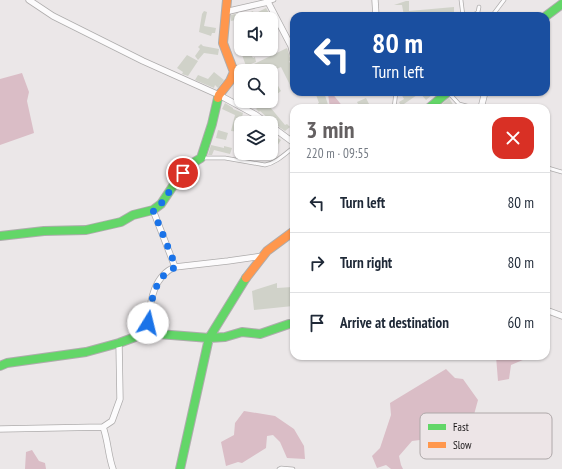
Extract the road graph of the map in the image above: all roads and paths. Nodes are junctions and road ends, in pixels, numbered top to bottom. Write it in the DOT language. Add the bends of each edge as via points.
graph roads {
  1 [pos="29,0"];
  2 [pos="227,0"];
  3 [pos="375,0"];
  4 [pos="461,0"];
  5 [pos="504,0"];
  6 [pos="271,1"];
  7 [pos="562,4"];
  8 [pos="478,7"];
  9 [pos="225,12"];
  10 [pos="376,12"];
  11 [pos="462,12"];
  12 [pos="478,12"];
  13 [pos="495,12"];
  14 [pos="550,13"];
  15 [pos="290,44"];
  16 [pos="219,95"];
  17 [pos="443,96"];
  18 [pos="452,96"];
  19 [pos="234,100"];
  20 [pos="433,104"];
  21 [pos="459,104"];
  22 [pos="247,108"];
  23 [pos="257,116"];
  24 [pos="278,131"];
  25 [pos="290,141"];
  26 [pos="290,150"];
  27 [pos="201,158"];
  28 [pos="550,169"];
  29 [pos="562,172"];
  30 [pos="153,210"];
  31 [pos="290,234"];
  32 [pos="0,236"];
  33 [pos="264,256"];
  34 [pos="176,267"];
  35 [pos="550,312"];
  36 [pos="562,316"];
  37 [pos="290,324"];
  38 [pos="146,333"];
  39 [pos="209,338"];
  40 [pos="120,343"];
  41 [pos="0,366"];
  42 [pos="103,427"];
  43 [pos="0,429"];
  44 [pos="112,469"];
  45 [pos="180,469"];
  46 [pos="279,469"];
  47 [pos="292,469"];
  1 -- 16 [label="street" via="54,16 143,61"];
  2 -- 9 [label="street"];
  3 -- 10 [label="street"];
  4 -- 11 [label="lane"];
  5 -- 13 [label="lane"];
  6 -- 9 [label="street"];
  6 -- 15 [label="street"];
  7 -- 14 [label="street"];
  8 -- 12 [label="lane"];
  9 -- 16 [label="street" via="223,43 234,72"];
  16 -- 19 [label="street"];
  16 -- 27 [label="street"];
  17 -- 20 [label="street"];
  18 -- 21 [label="lane"];
  22 -- 23 [label="street"];
  24 -- 25 [label="street"];
  26 -- 27 [label="lane" via="269,164 224,158"];
  27 -- 30 [label="street" via="191,164 161,204"];
  28 -- 29 [label="lane"];
  30 -- 32 [label="street" via="133,215 120,222 86,230"];
  30 -- 34 [label="street"];
  31 -- 33 [label="street"];
  33 -- 34 [label="street"];
  33 -- 39 [label="street" via="246,279"];
  34 -- 38 [label="street" via="164,274 155,289"];
  35 -- 36 [label="street"];
  37 -- 39 [label="street" via="260,334 242,332"];
  38 -- 39 [label="street"];
  38 -- 40 [label="street"];
  39 -- 45 [label="street"];
  40 -- 41 [label="street" via="86,352"];
  40 -- 42 [label="street" via="120,399 112,421"];
  42 -- 43 [label="street"];
  42 -- 44 [label="street"];
  46 -- 47 [label="lane"];
}
